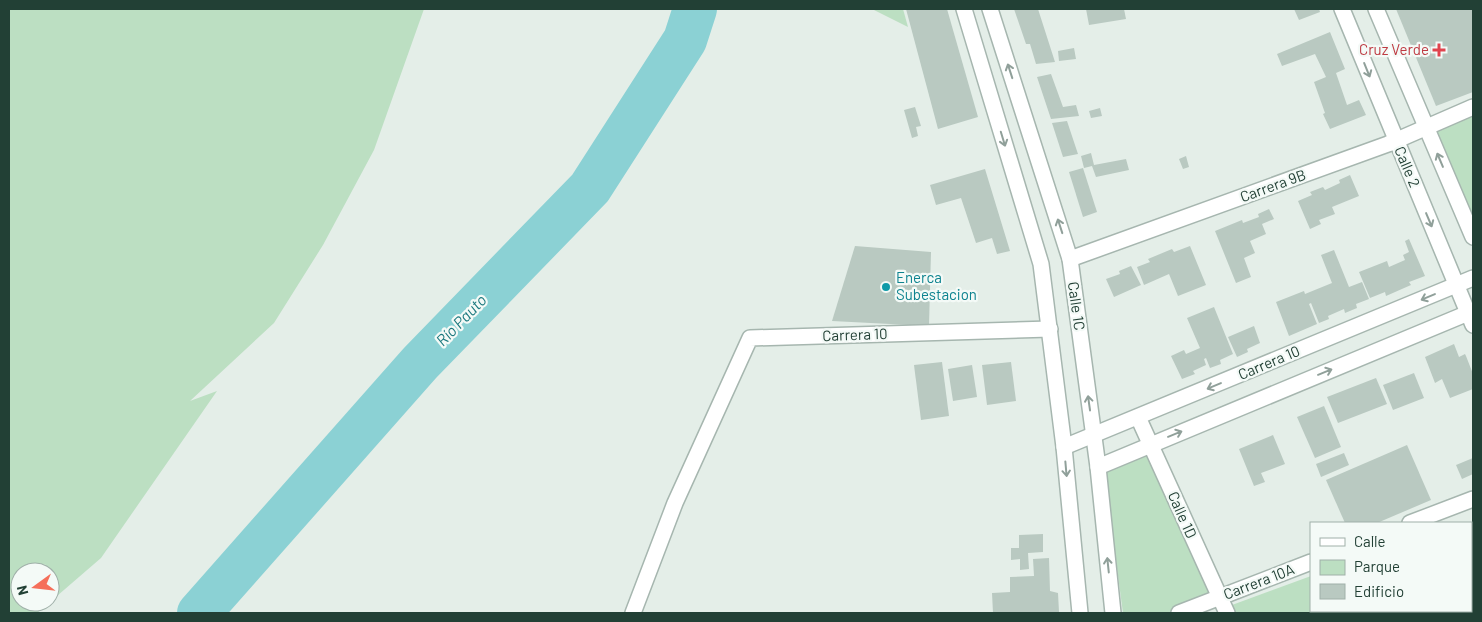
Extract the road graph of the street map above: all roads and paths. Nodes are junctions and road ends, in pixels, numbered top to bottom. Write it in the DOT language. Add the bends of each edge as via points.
graph roads {
  1 [pos="964,9"];
  2 [pos="990,9"];
  3 [pos="1342,9"];
  4 [pos="1376,9"];
  5 [pos="1473,107"];
  6 [pos="1427,128"];
  7 [pos="1396,141"];
  8 [pos="1473,237"];
  9 [pos="1070,259"];
  10 [pos="1473,278"];
  11 [pos="1456,285"];
  12 [pos="1472,317"];
  13 [pos="1050,329"];
  14 [pos="1138,417"];
  15 [pos="1094,435"];
  16 [pos="1150,444"];
  17 [pos="1064,448"];
  18 [pos="1098,467"];
  19 [pos="1473,499"];
  20 [pos="1413,522"];
  21 [pos="1310,562"];
  22 [pos="1220,597"];
  23 [pos="633,613"];
  24 [pos="1080,613"];
  25 [pos="1113,613"];
  26 [pos="1179,613"];
  27 [pos="1227,613"];
  1 -- 13 [label="street, Calle 1C, one-way" via="1041,264"];
  9 -- 2 [label="street, Calle 1C, one-way"];
  3 -- 7 [label="street, Calle 2, one-way"];
  4 -- 6 [label="street"];
  5 -- 6 [label="street, Carrera 9B"];
  6 -- 7 [label="street, Carrera 9B"];
  8 -- 6 [label="street, one-way"];
  7 -- 9 [label="street, Carrera 9B"];
  7 -- 11 [label="street, Calle 2, one-way"];
  15 -- 9 [label="street, Calle 1C, one-way"];
  10 -- 11 [label="street, Carrera 10"];
  11 -- 12 [label="street, Calle 2"];
  11 -- 14 [label="street, Carrera 10, one-way"];
  16 -- 12 [label="street, Carrera 10, one-way"];
  13 -- 17 [label="street, Calle 1C"];
  13 -- 23 [label="street, Carrera 10" via="750,338 675,503"];
  14 -- 15 [label="street, Carrera 10"];
  14 -- 16 [label="street, Calle 1D"];
  15 -- 17 [label="street, Carrera 10"];
  15 -- 18 [label="street, Calle 1C"];
  16 -- 18 [label="street, Carrera 10"];
  16 -- 22 [label="street, Calle 1D"];
  17 -- 24 [label="street, Calle 1C, one-way"];
  25 -- 18 [label="street, Calle 1C, one-way"];
  19 -- 20 [label="street"];
  21 -- 22 [label="street, Carrera 10A"];
  22 -- 26 [label="street, Carrera 10A"];
  22 -- 27 [label="street, Calle 1D"];
}
